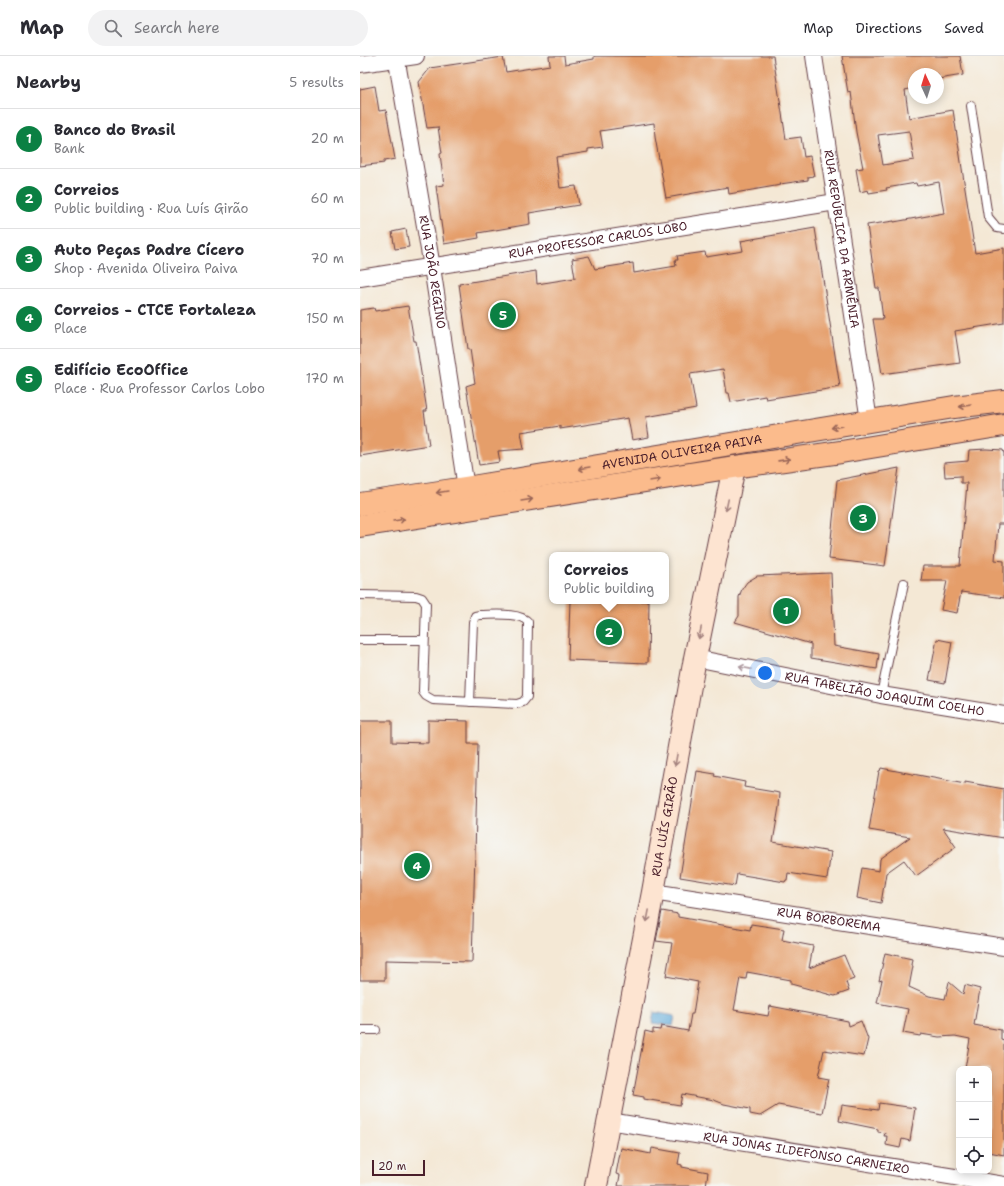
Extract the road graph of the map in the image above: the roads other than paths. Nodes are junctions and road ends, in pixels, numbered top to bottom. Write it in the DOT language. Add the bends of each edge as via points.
graph roads {
  1 [pos="416,56"];
  2 [pos="814,56"];
  3 [pos="396,58"];
  4 [pos="360,64"];
  5 [pos="971,106"];
  6 [pos="836,202"];
  7 [pos="1004,229"];
  8 [pos="432,266"];
  9 [pos="360,278"];
  10 [pos="1004,401"];
  11 [pos="869,421"];
  12 [pos="1004,426"];
  13 [pos="734,467"];
  14 [pos="466,488"];
  15 [pos="360,504"];
  16 [pos="360,526"];
  17 [pos="904,583"];
  18 [pos="360,595"];
  19 [pos="360,640"];
  20 [pos="424,640"];
  21 [pos="695,658"];
  22 [pos="881,695"];
  23 [pos="470,702"];
  24 [pos="1004,715"];
  25 [pos="653,892"];
  26 [pos="1004,947"];
  27 [pos="360,1030"];
  28 [pos="376,1030"];
  29 [pos="609,1120"];
  30 [pos="1004,1185"];
  31 [pos="596,1186"];
  1 -- 3 [label="street"];
  2 -- 6 [label="street, RUA REPÚBLICA DA ARMÊNIA"];
  3 -- 4 [label="street"];
  3 -- 8 [label="street, RUA JOÃO REGINO"];
  5 -- 7 [label="lane" via="988,217 998,228"];
  6 -- 8 [label="street, RUA PROFESSOR CARLOS LOBO"];
  6 -- 11 [label="street, RUA REPÚBLICA DA ARMÊNIA"];
  8 -- 9 [label="street, RUA PROFESSOR CARLOS LOBO"];
  8 -- 14 [label="street, RUA JOÃO REGINO"];
  10 -- 11 [label="main road, AVENIDA OLIVEIRA PAIVA, one-way"];
  11 -- 14 [label="main road, AVENIDA OLIVEIRA PAIVA, one-way"];
  13 -- 12 [label="main road, AVENIDA OLIVEIRA PAIVA, one-way"];
  16 -- 13 [label="main road, AVENIDA OLIVEIRA PAIVA, one-way"];
  13 -- 21 [label="street, RUA LUÍS GIRÃO, one-way"];
  14 -- 15 [label="main road, AVENIDA OLIVEIRA PAIVA, one-way"];
  17 -- 22 [label="lane"];
  18 -- 20 [label="lane" via="422,598 426,604"];
  19 -- 20 [label="lane"];
  20 -- 23 [label="lane" via="423,692 433,700"];
  22 -- 21 [label="street, RUA TABELIÃO JOAQUIM COELHO, one-way"];
  21 -- 25 [label="street, RUA LUÍS GIRÃO, one-way"];
  22 -- 24 [label="street, RUA TABELIÃO JOAQUIM COELHO"];
  23 -- 23 [label="lane" via="523,702 526,697 528,622 525,618 475,616"];
  25 -- 26 [label="street, RUA BORBOREMA"];
  25 -- 29 [label="street, RUA LUÍS GIRÃO, one-way"];
  27 -- 28 [label="lane"];
  29 -- 30 [label="street, RUA JONAS ILDEFONSO CARNEIRO"];
  29 -- 31 [label="street, RUA LUÍS GIRÃO"];
}
